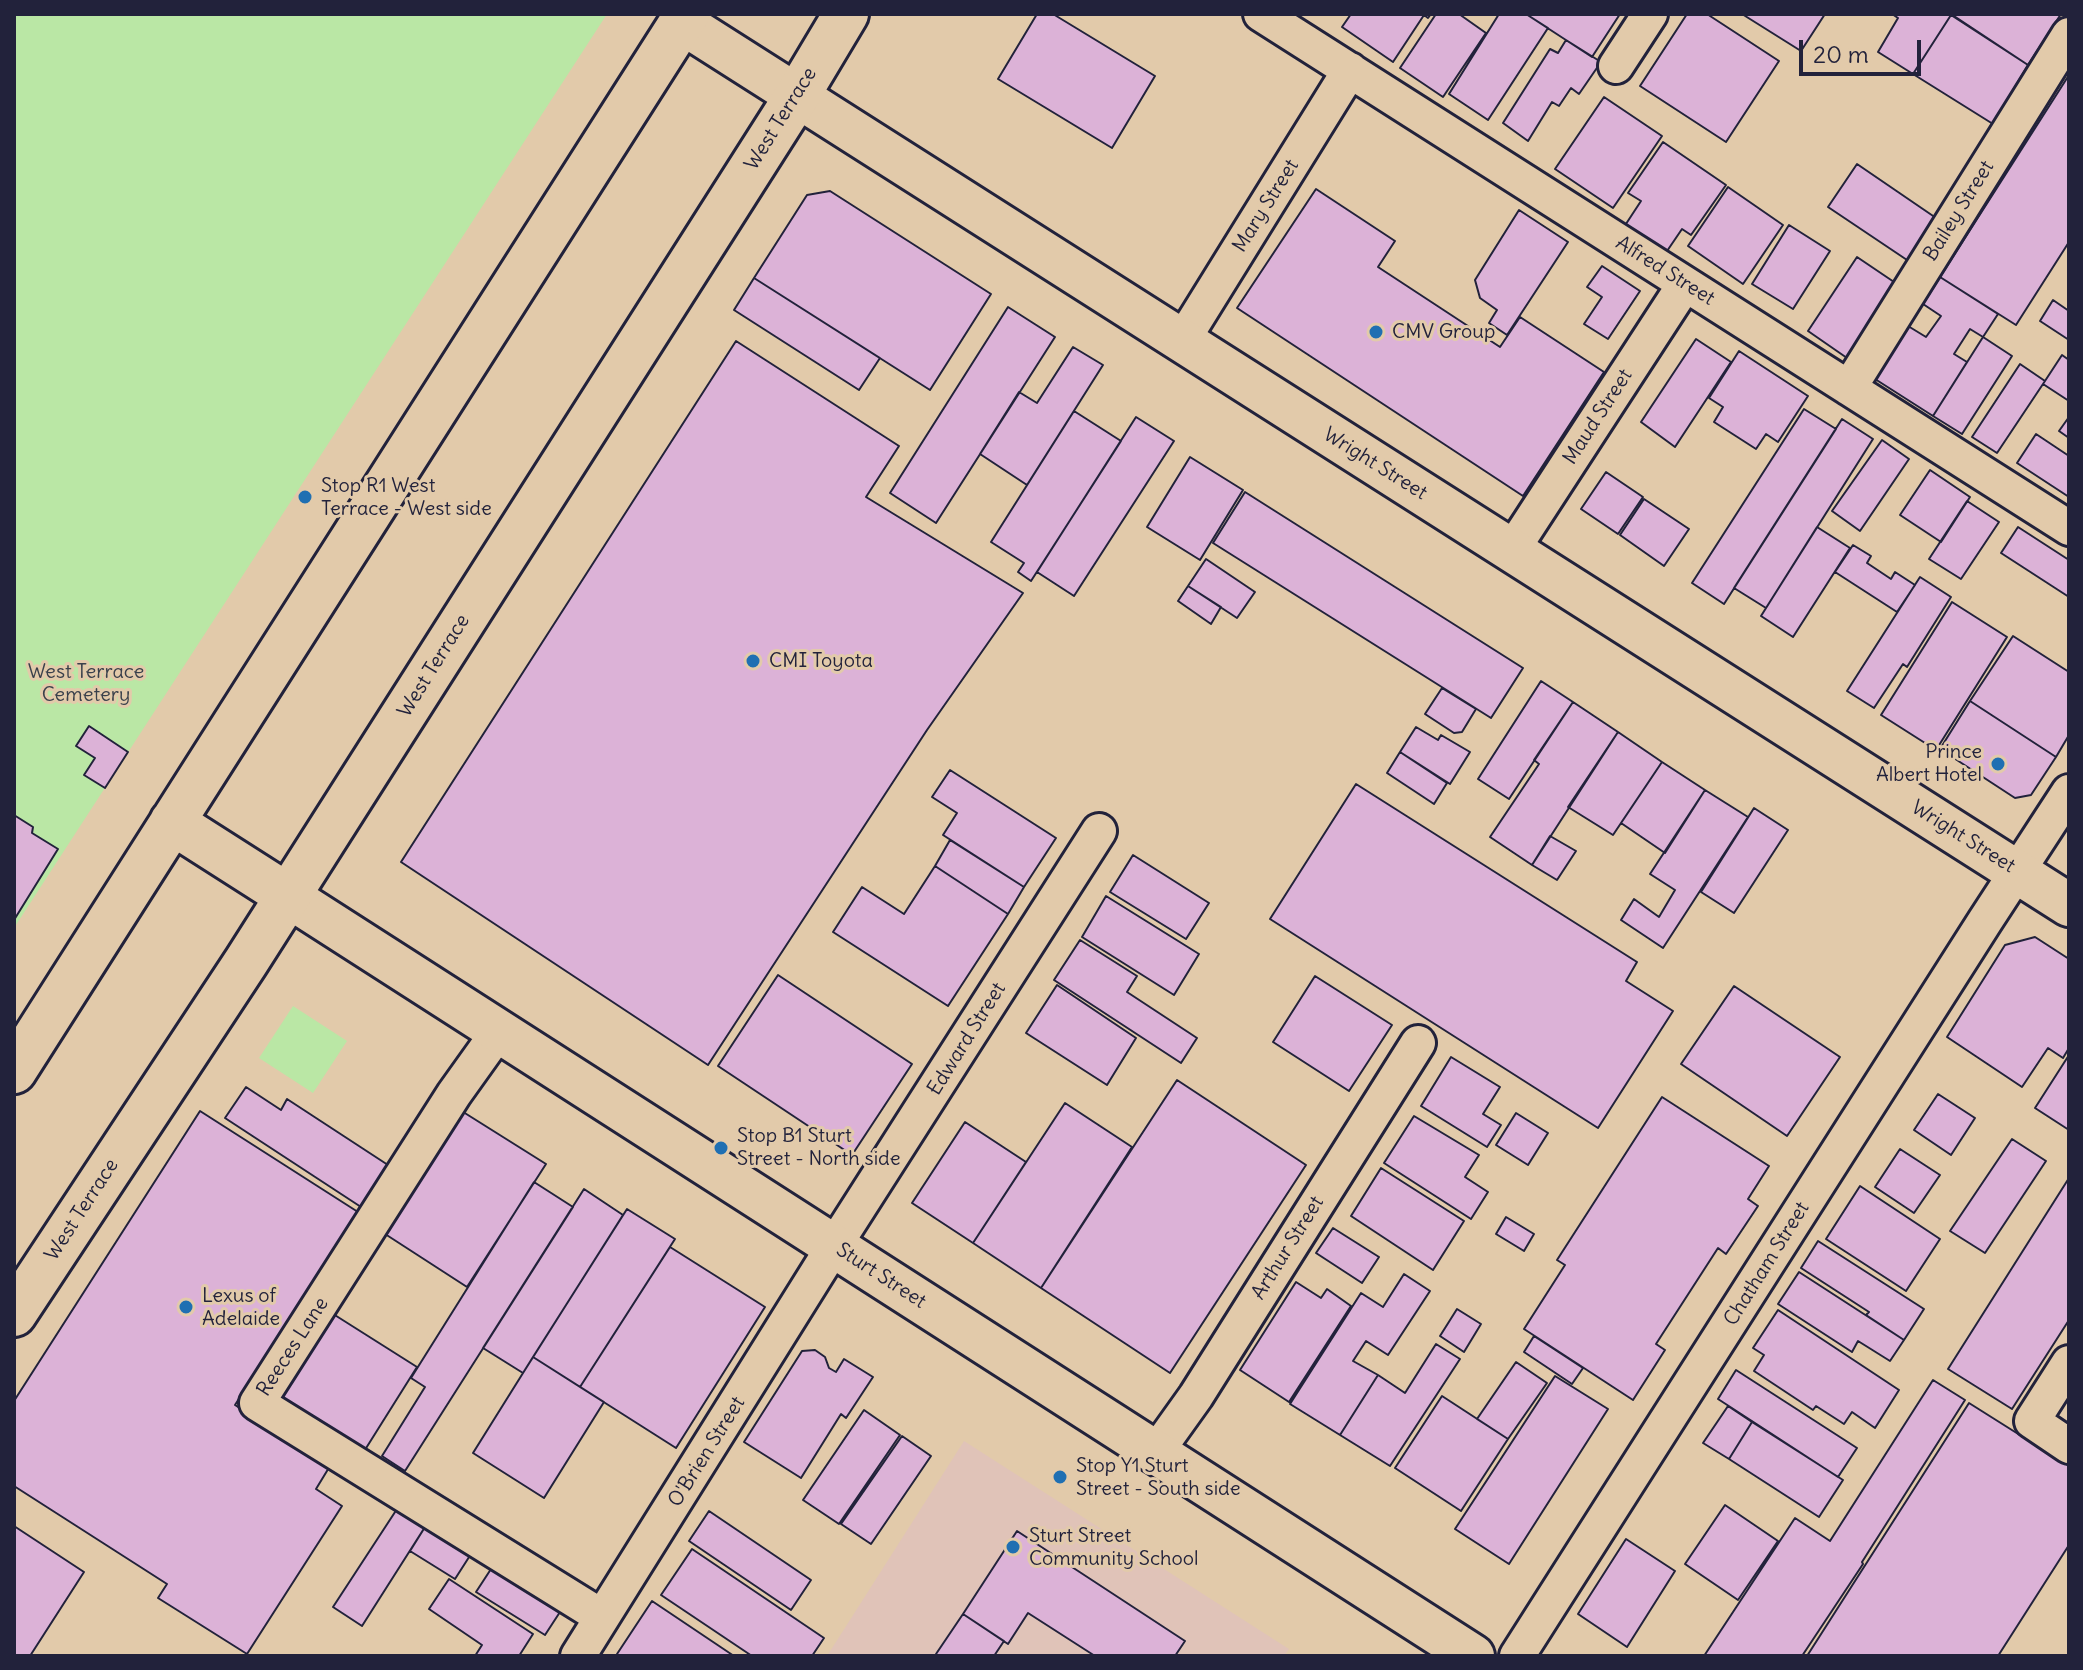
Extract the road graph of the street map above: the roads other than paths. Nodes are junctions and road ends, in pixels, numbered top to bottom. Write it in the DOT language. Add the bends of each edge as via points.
graph roads {
  1 [pos="846,14"];
  2 [pos="1261,14"];
  3 [pos="1650,14"];
  4 [pos="676,17"];
  5 [pos="2069,35"];
  6 [pos="1616,66"];
  7 [pos="1350,70"];
  8 [pos="797,96"];
  9 [pos="1685,284"];
  10 [pos="1182,341"];
  11 [pos="1849,388"];
  12 [pos="2069,528"];
  13 [pos="1512,550"];
  14 [pos="2069,792"];
  15 [pos="172,822"];
  16 [pos="1099,831"];
  17 [pos="2017,871"];
  18 [pos="288,896"];
  19 [pos="2069,905"];
  20 [pos="499,1031"];
  21 [pos="1418,1043"];
  22 [pos="14,1071"];
  23 [pos="834,1246"];
  24 [pos="14,1314"];
  25 [pos="2069,1363"];
  26 [pos="2069,1446"];
  27 [pos="1156,1452"];
  28 [pos="602,1617"];
  29 [pos="578,1656"];
  30 [pos="1473,1656"];
  31 [pos="1517,1656"];
  1 -- 8 [label="main road, West Terrace"];
  2 -- 7 [label="street, Alfred Street"];
  3 -- 6 [label="street"];
  4 -- 8 [label="street, Wright Street"];
  4 -- 15 [label="main road"];
  5 -- 11 [label="street, Bailey Street"];
  7 -- 9 [label="street, Alfred Street"];
  7 -- 10 [label="street, Mary Street"];
  8 -- 10 [label="street, Wright Street"];
  8 -- 18 [label="main road, West Terrace"];
  9 -- 11 [label="street, Alfred Street"];
  9 -- 13 [label="street, Maud Street"];
  10 -- 13 [label="street, Wright Street"];
  11 -- 12 [label="street, Alfred Street"];
  13 -- 17 [label="street, Wright Street"];
  14 -- 17 [label="street, Chatham Street"];
  15 -- 18 [label="main road"];
  15 -- 22 [label="main road"];
  16 -- 23 [label="street, Edward Street"];
  17 -- 19 [label="street, Wright Street"];
  17 -- 31 [label="street, Chatham Street"];
  18 -- 20 [label="street, Sturt Street"];
  18 -- 24 [label="main road, West Terrace"];
  20 -- 23 [label="street, Sturt Street"];
  20 -- 28 [label="street, Reeces Lane" via="257,1403"];
  21 -- 27 [label="street, Arthur Street"];
  23 -- 27 [label="street, Sturt Street"];
  23 -- 28 [label="street, O'Brien Street"];
  25 -- 26 [label="street" via="2032,1421"];
  27 -- 30 [label="street, Sturt Street"];
  28 -- 29 [label="street, O'Brien Street"];
}
